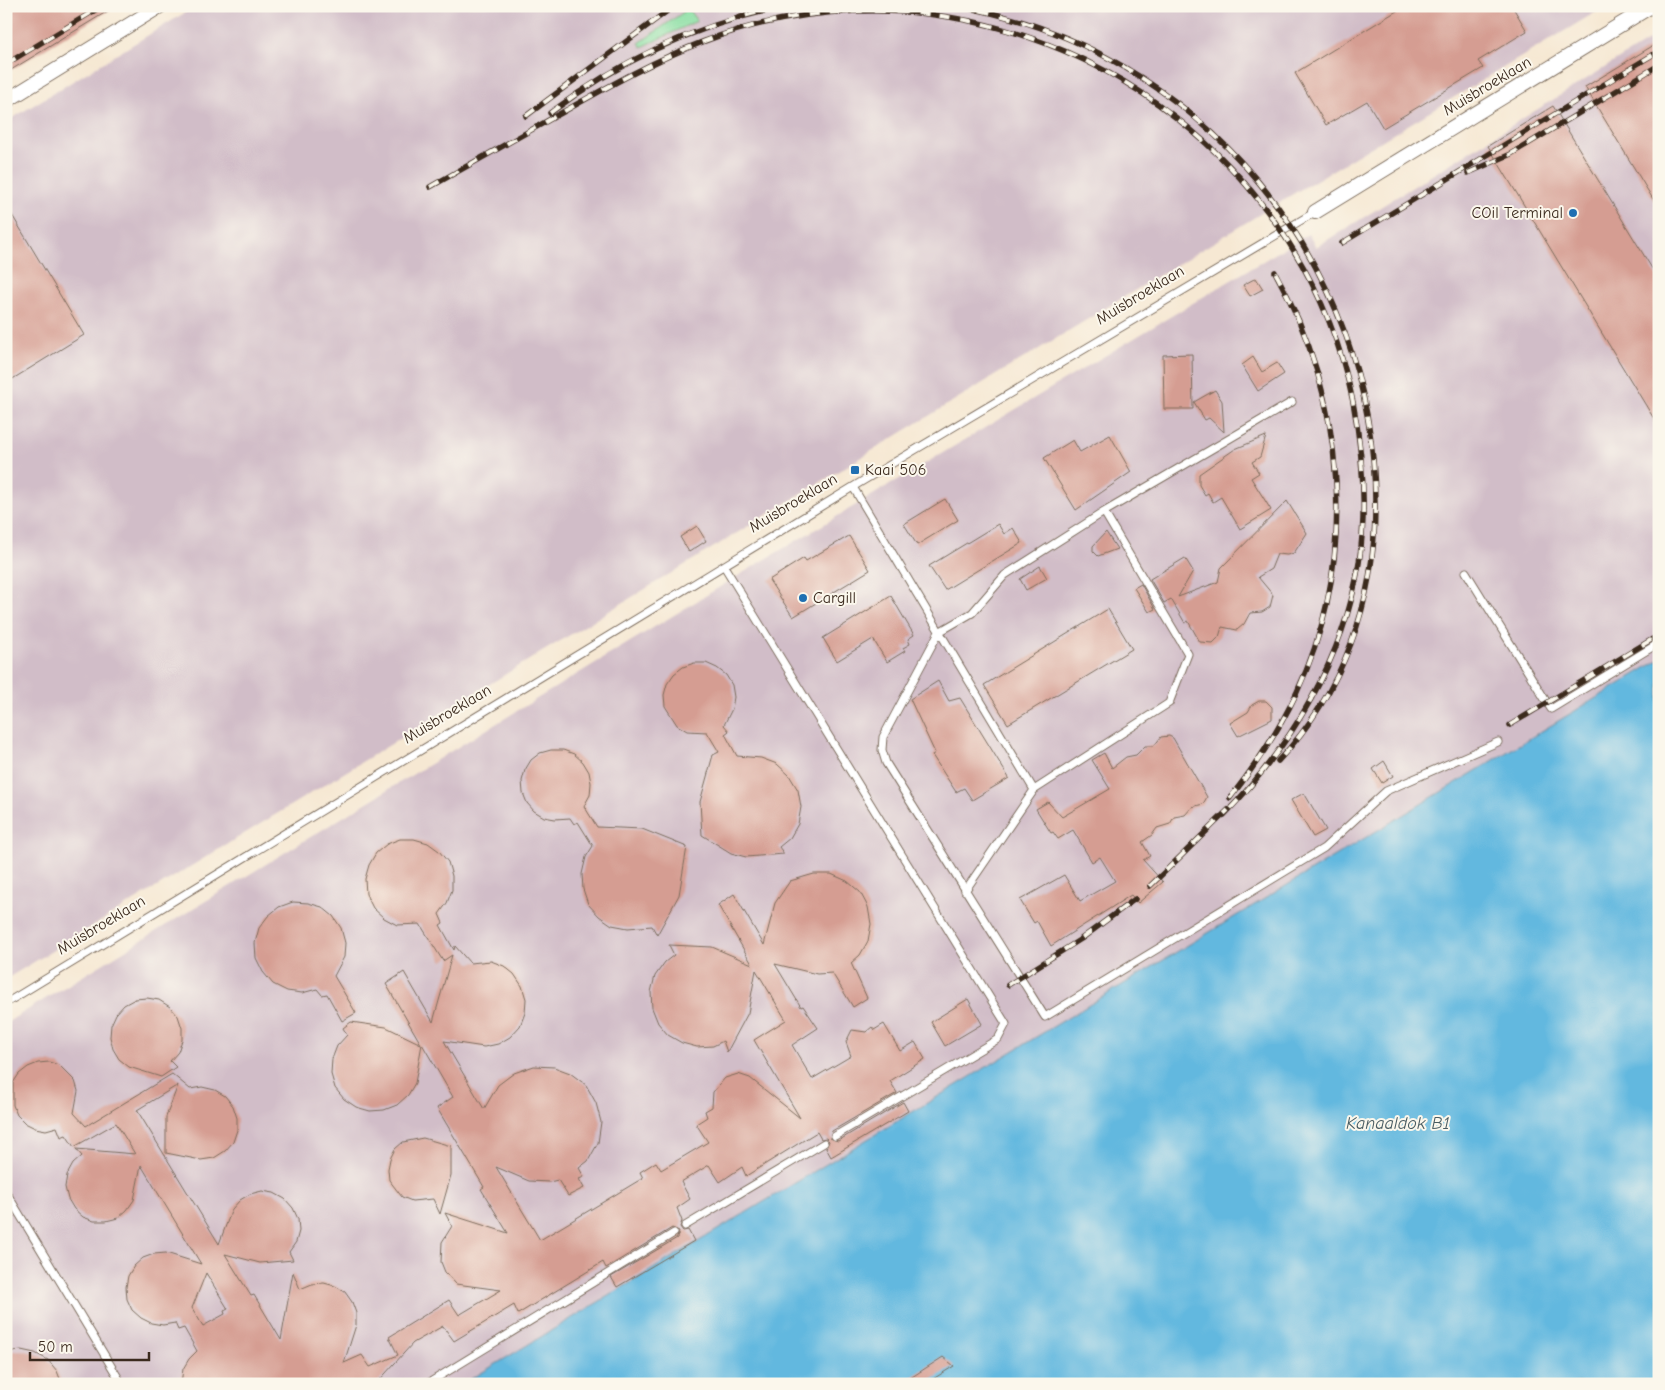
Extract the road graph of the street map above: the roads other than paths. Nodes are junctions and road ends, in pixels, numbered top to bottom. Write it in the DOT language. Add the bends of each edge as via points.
graph roads {
  1 [pos="160,6"];
  2 [pos="1651,6"];
  3 [pos="6,101"];
  4 [pos="1315,212"];
  5 [pos="1292,402"];
  6 [pos="853,487"];
  7 [pos="1104,512"];
  8 [pos="724,566"];
  9 [pos="1466,572"];
  10 [pos="939,632"];
  11 [pos="1659,644"];
  12 [pos="1498,742"];
  13 [pos="1034,790"];
  14 [pos="965,891"];
  15 [pos="6,1003"];
  16 [pos="835,1136"];
  17 [pos="824,1143"];
  18 [pos="6,1192"];
  19 [pos="685,1226"];
  20 [pos="674,1233"];
  21 [pos="122,1384"];
  22 [pos="427,1384"];
  1 -- 3 [label="street"];
  2 -- 4 [label="street, Muisbroeklaan"];
  4 -- 6 [label="lane, Muisbroeklaan"];
  5 -- 7 [label="lane"];
  6 -- 8 [label="lane, Muisbroeklaan"];
  6 -- 10 [label="lane"];
  7 -- 10 [label="lane" via="1005,575 972,613"];
  7 -- 13 [label="lane" via="1188,654 1169,703"];
  8 -- 15 [label="lane, Muisbroeklaan"];
  8 -- 16 [label="lane" via="1006,1024 998,1039"];
  9 -- 11 [label="lane" via="1551,709"];
  10 -- 13 [label="lane"];
  10 -- 14 [label="lane" via="889,724 882,750 886,763"];
  12 -- 14 [label="lane" via="1386,791 1324,848 1045,1017"];
  13 -- 14 [label="lane"];
  17 -- 19 [label="lane"];
  18 -- 21 [label="lane"];
  20 -- 22 [label="lane"];
}
